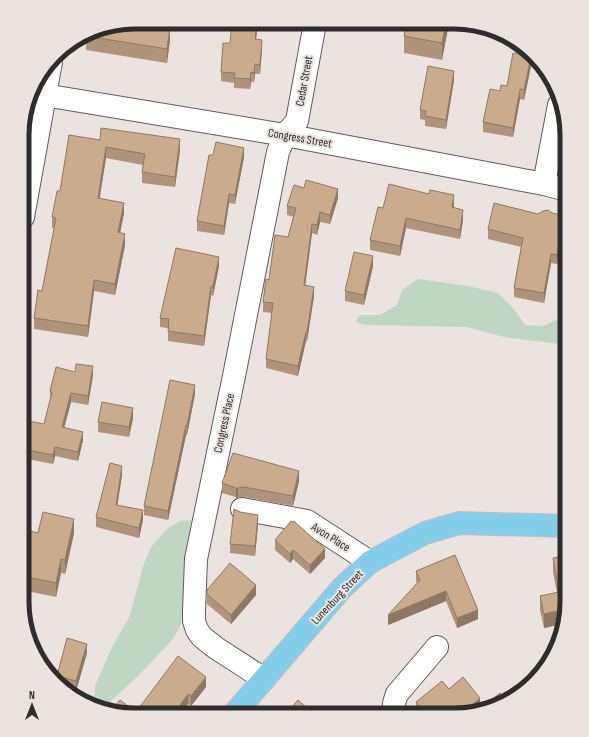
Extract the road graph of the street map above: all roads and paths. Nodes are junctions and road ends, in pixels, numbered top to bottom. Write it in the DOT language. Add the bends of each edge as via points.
graph roads {
  1 [pos="314,29"];
  2 [pos="44,81"];
  3 [pos="39,94"];
  4 [pos="557,114"];
  5 [pos="285,135"];
  6 [pos="29,171"];
  7 [pos="544,184"];
  8 [pos="560,188"];
  9 [pos="242,509"];
  10 [pos="560,526"];
  11 [pos="370,562"];
  12 [pos="437,647"];
  13 [pos="264,679"];
  14 [pos="239,708"];
  15 [pos="394,708"];
  1 -- 5 [label="street, Cedar Street" via="297,121"];
  2 -- 3 [label="street"];
  3 -- 5 [label="street, Congress Street"];
  3 -- 6 [label="street"];
  4 -- 7 [label="street"];
  5 -- 7 [label="street, Congress Street"];
  5 -- 13 [label="street, Congress Place" via="278,152 196,559 194,621 197,630 216,648"];
  7 -- 8 [label="street, Congress Street"];
  9 -- 11 [label="street, Avon Place" via="307,521"];
  10 -- 11 [label="main road, Lunenburg Street" via="458,524 425,533"];
  11 -- 13 [label="main road, Lunenburg Street" via="342,588"];
  12 -- 15 [label="street" via="397,694"];
  13 -- 14 [label="main road, Lunenburg Street"];
}
